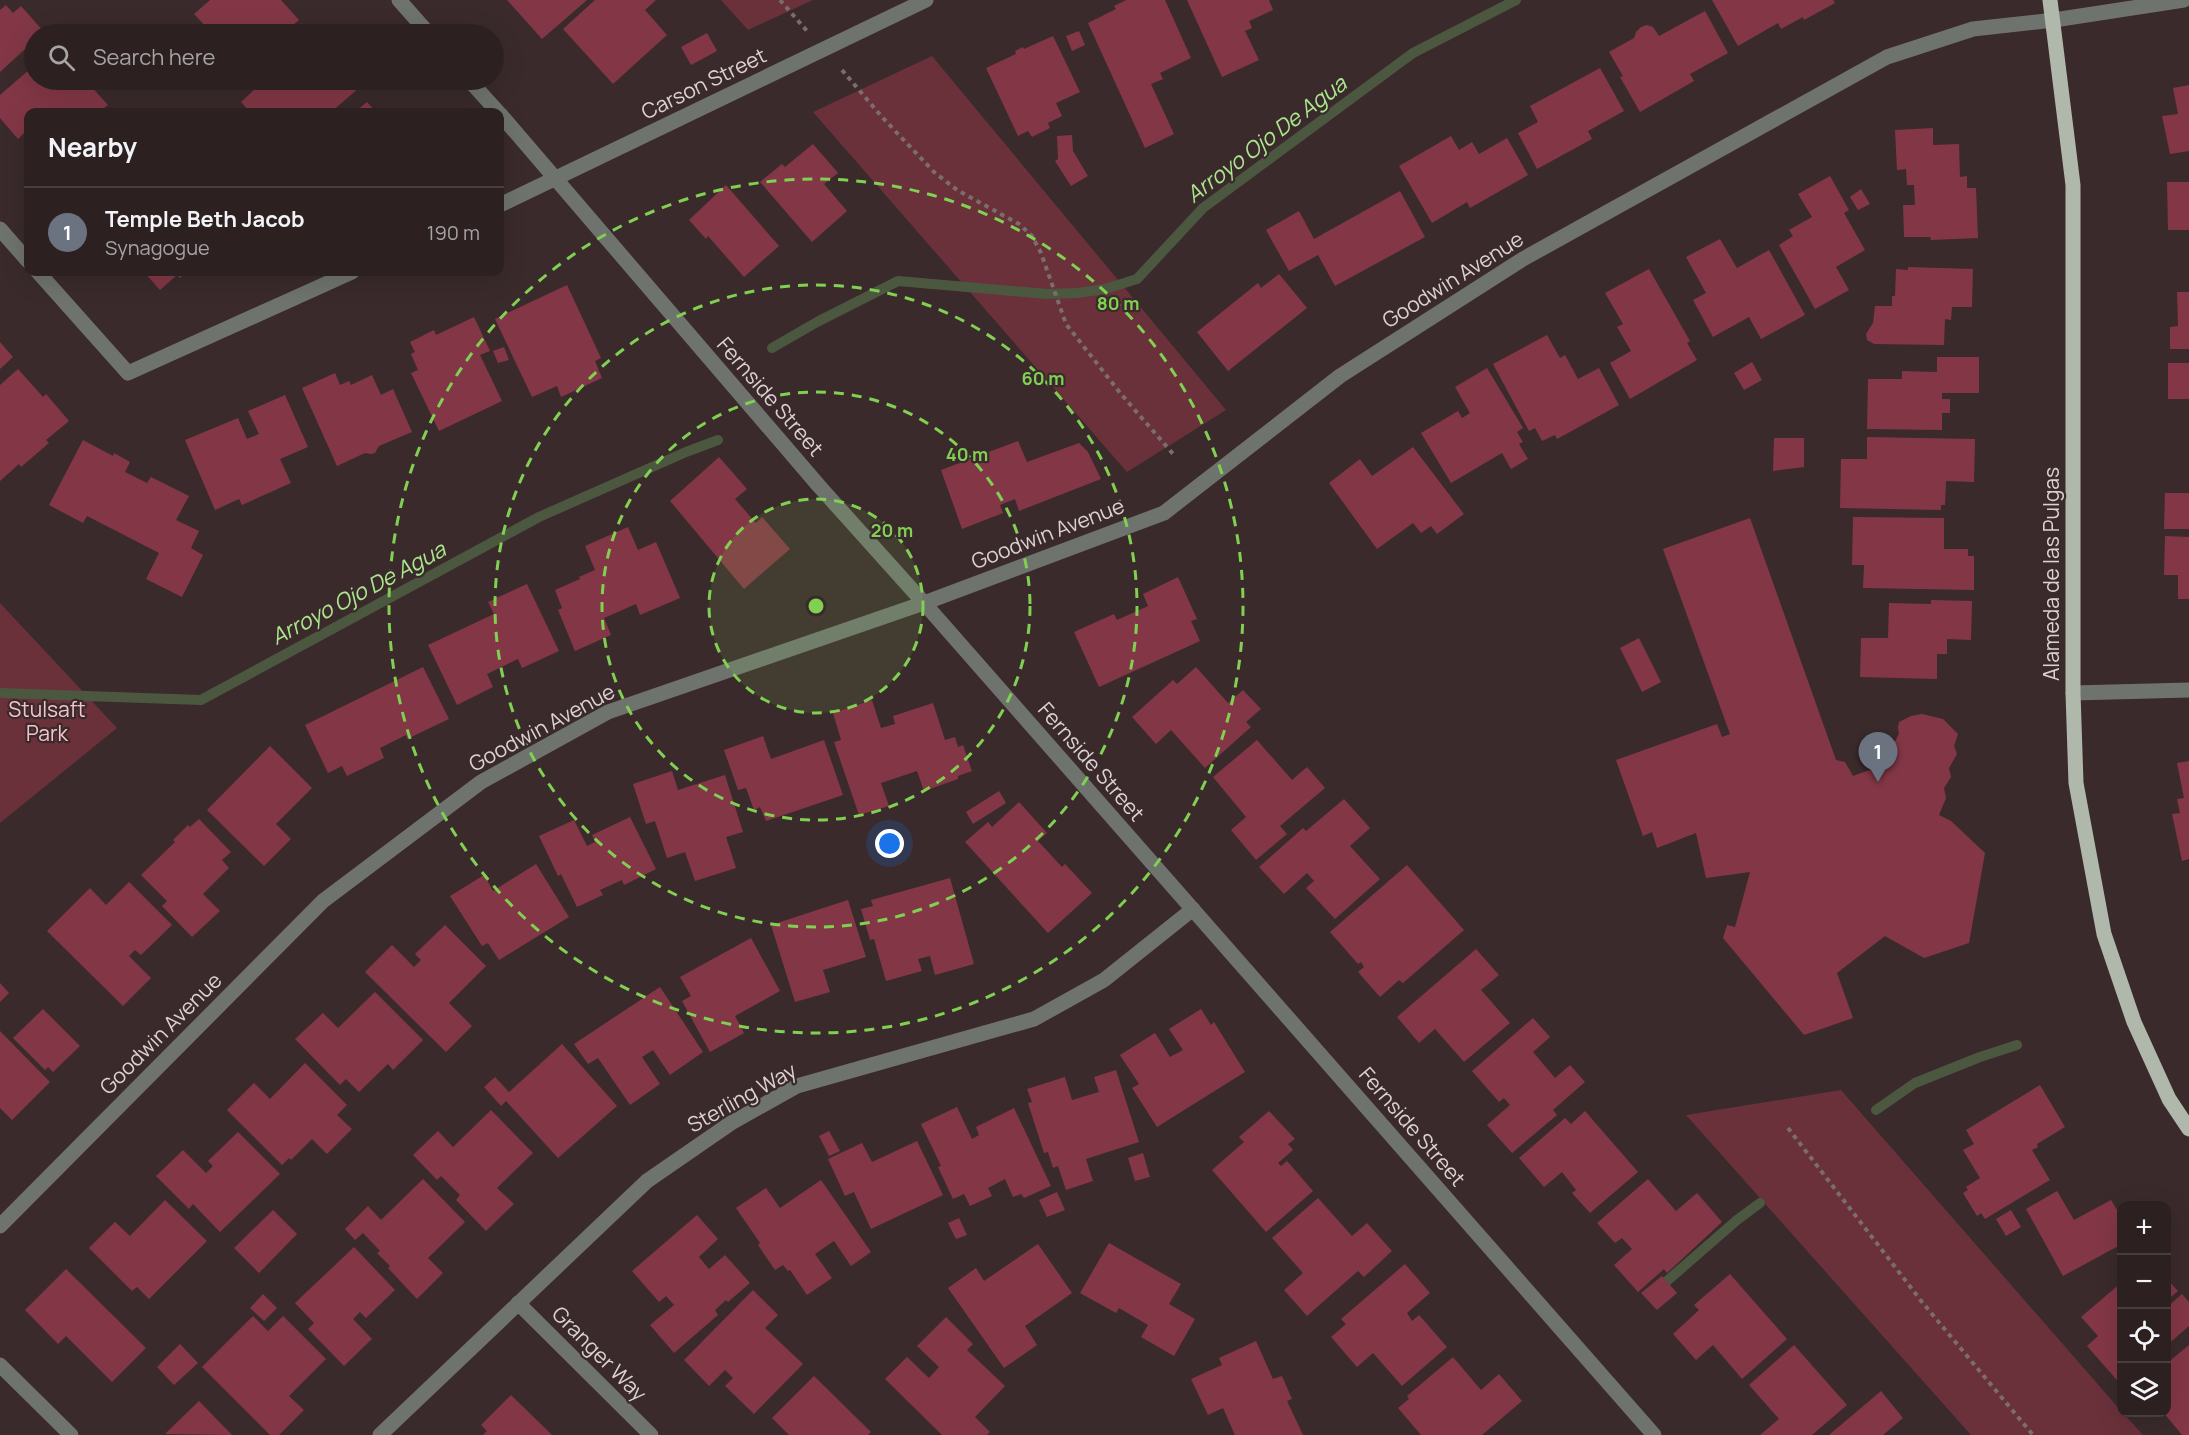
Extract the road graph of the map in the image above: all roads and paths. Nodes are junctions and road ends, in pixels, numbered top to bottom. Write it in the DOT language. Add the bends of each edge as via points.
graph roads {
  1 [pos="399,0"];
  2 [pos="780,0"];
  3 [pos="926,0"];
  4 [pos="2050,0"];
  5 [pos="2184,0"];
  6 [pos="2054,20"];
  7 [pos="420,24"];
  8 [pos="823,50"];
  9 [pos="478,90"];
  10 [pos="494,108"];
  11 [pos="504,119"];
  12 [pos="556,179"];
  13 [pos="504,203"];
  14 [pos="0,229"];
  15 [pos="24,256"];
  16 [pos="42,276"];
  17 [pos="343,276"];
  18 [pos="1174,455"];
  19 [pos="924,603"];
  20 [pos="2189,690"];
  21 [pos="2073,693"];
  22 [pos="1193,909"];
  23 [pos="1788,1128"];
  24 [pos="2189,1129"];
  25 [pos="0,1226"];
  26 [pos="518,1303"];
  27 [pos="0,1365"];
  28 [pos="71,1435"];
  29 [pos="380,1435"];
  30 [pos="651,1435"];
  31 [pos="1654,1435"];
  32 [pos="2033,1435"];
  1 -- 7 [label="street"];
  2 -- 8 [label="path"];
  3 -- 8 [label="street, Carson Street"];
  4 -- 6 [label="main road, Alameda de las Pulgas"];
  5 -- 6 [label="street, Goodwin Avenue"];
  6 -- 19 [label="street, Goodwin Avenue" via="1973,29 1887,57 1523,259 1340,376 1164,513"];
  6 -- 21 [label="main road, Alameda de las Pulgas" via="2073,185"];
  8 -- 12 [label="street, Carson Street"];
  8 -- 18 [label="path" via="934,172 1032,236 1066,324"];
  9 -- 10 [label="street, Fernside Street"];
  11 -- 12 [label="street, Fernside Street"];
  12 -- 13 [label="street, Carson Street"];
  12 -- 19 [label="street, Fernside Street"];
  14 -- 15 [label="street"];
  16 -- 17 [label="street" via="128,373"];
  19 -- 22 [label="street, Fernside Street"];
  19 -- 25 [label="street, Goodwin Avenue" via="608,712 481,782 323,901"];
  20 -- 21 [label="street"];
  21 -- 24 [label="main road, Alameda de las Pulgas" via="2076,783 2104,934 2134,1022 2169,1100"];
  22 -- 26 [label="street, Sterling Way" via="1104,980 1034,1019 797,1086 731,1123 646,1181"];
  22 -- 31 [label="street, Fernside Street"];
  23 -- 32 [label="path" via="1922,1302"];
  26 -- 29 [label="street, Sterling Way"];
  26 -- 30 [label="street, Granger Way"];
  27 -- 28 [label="street"];
}
